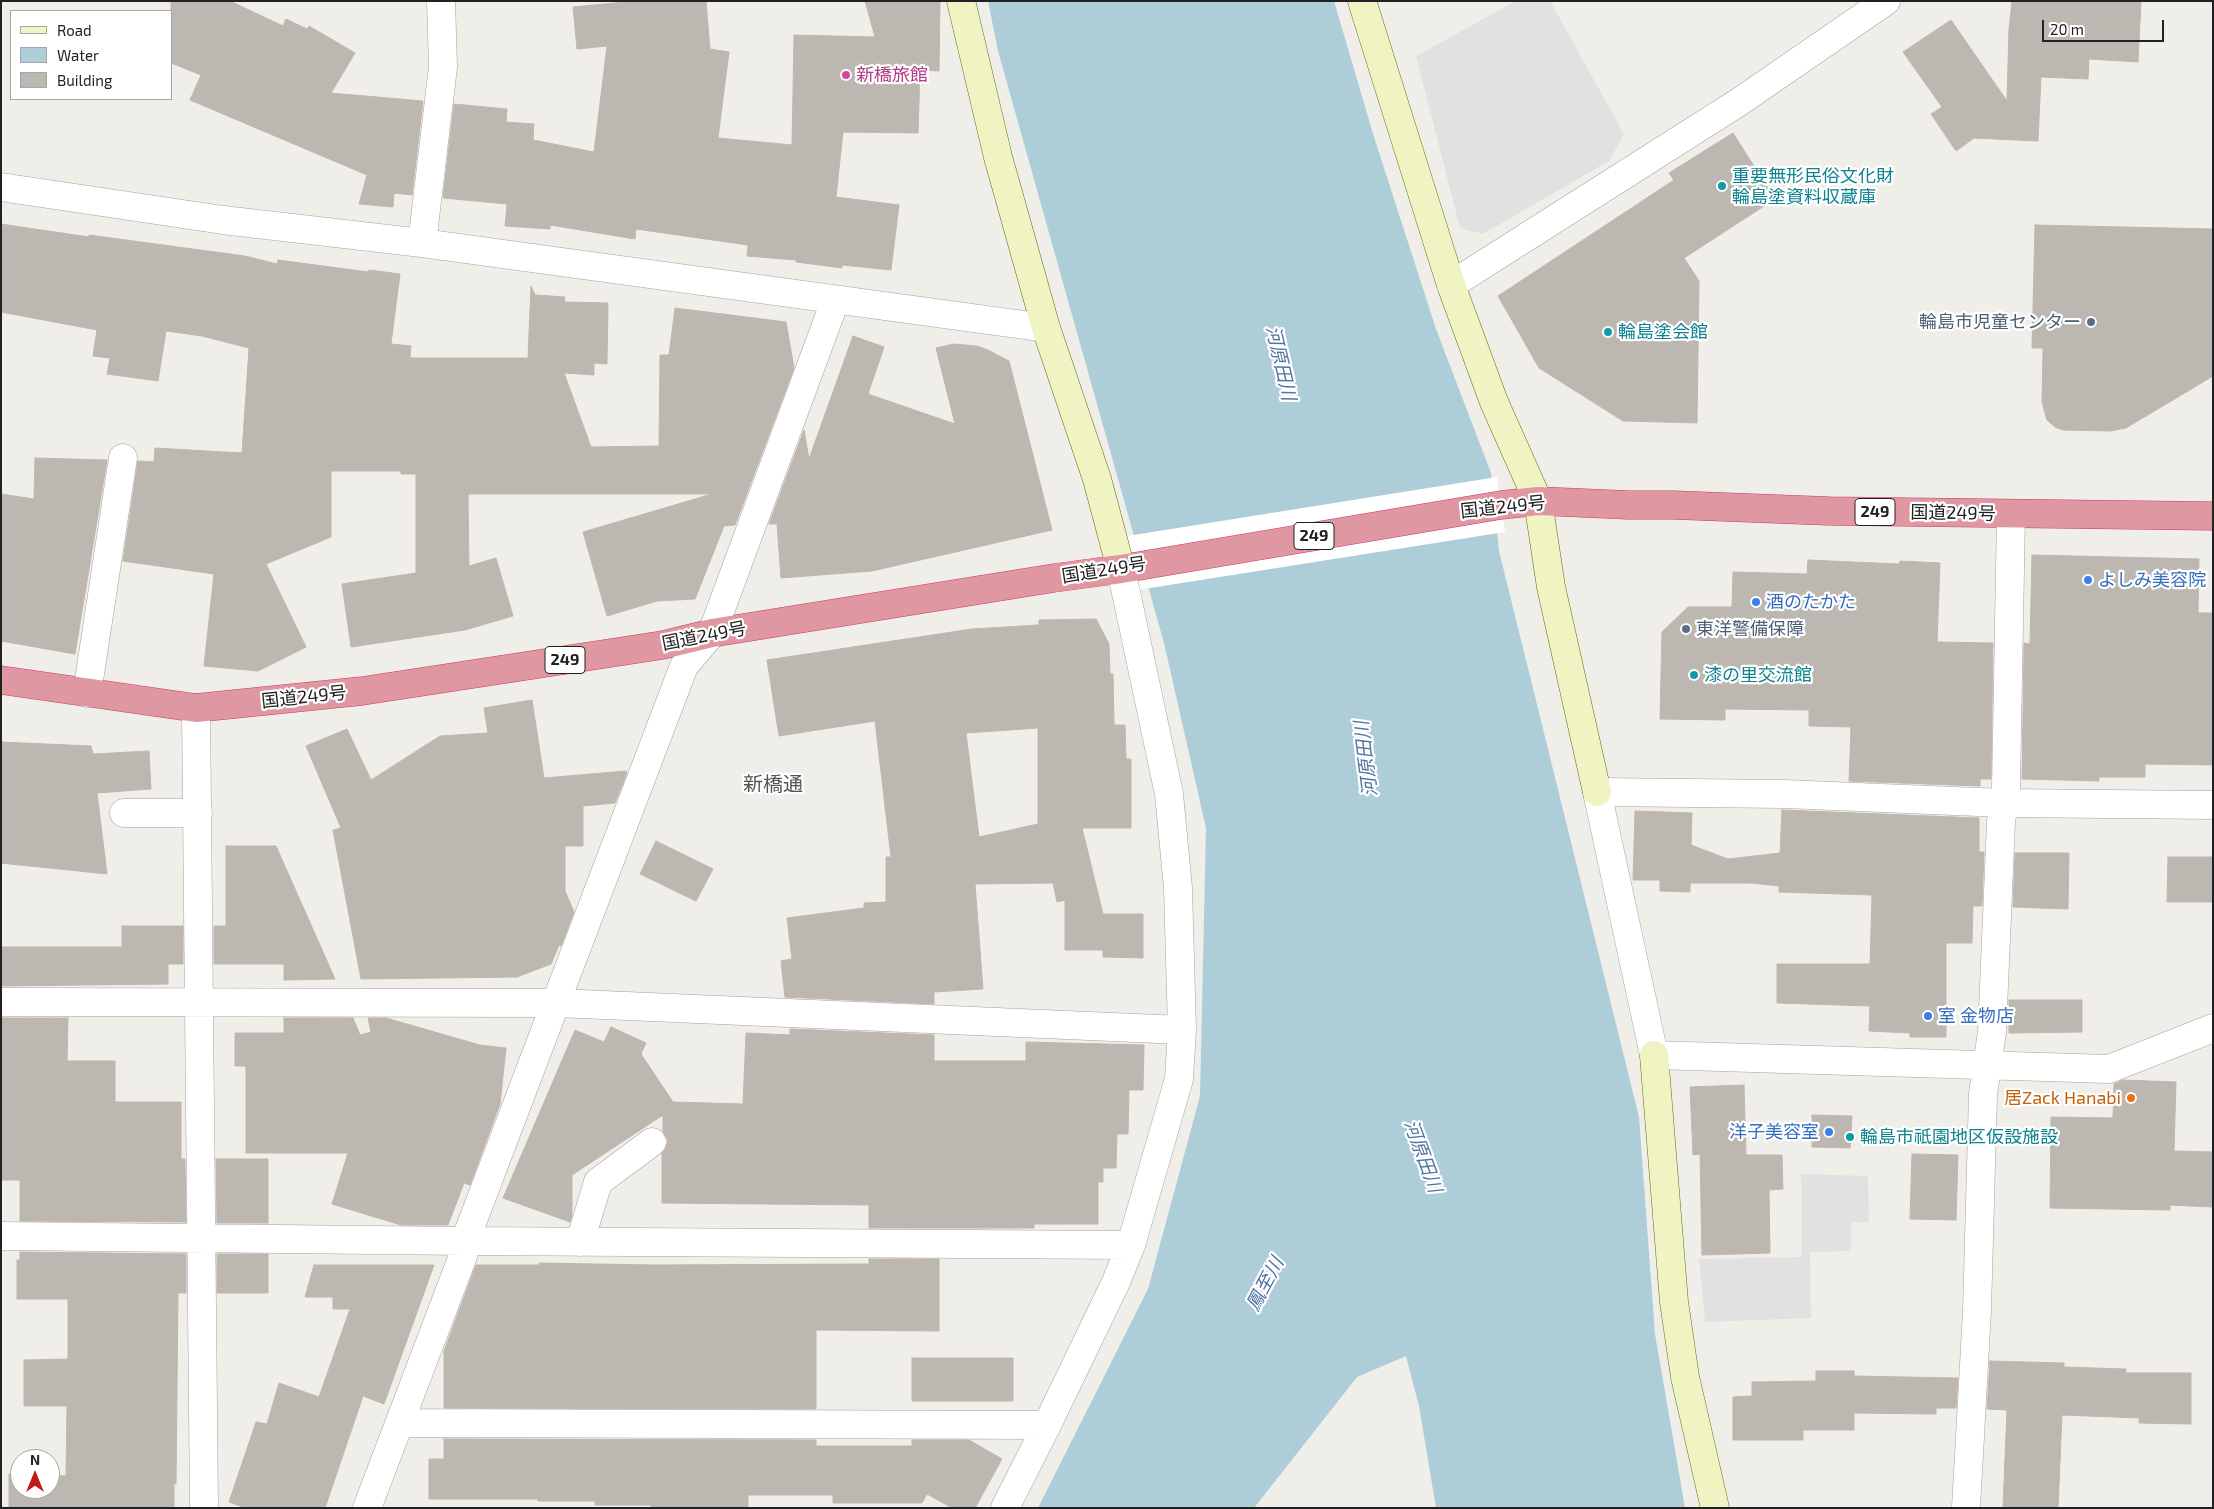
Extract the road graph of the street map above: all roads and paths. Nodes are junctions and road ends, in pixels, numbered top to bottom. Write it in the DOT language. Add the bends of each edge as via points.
graph roads {
  1 [pos="441,1"];
  2 [pos="961,1"];
  3 [pos="1362,1"];
  4 [pos="1886,1"];
  5 [pos="1,187"];
  6 [pos="422,243"];
  7 [pos="1451,285"];
  8 [pos="835,301"];
  9 [pos="1046,328"];
  10 [pos="123,458"];
  11 [pos="1538,501"];
  12 [pos="2011,515"];
  13 [pos="2213,516"];
  14 [pos="1124,568"];
  15 [pos="712,633"];
  16 [pos="1,680"];
  17 [pos="87,693"];
  18 [pos="196,708"];
  19 [pos="1597,792"];
  20 [pos="2003,803"];
  21 [pos="2213,805"];
  22 [pos="124,813"];
  23 [pos="198,813"];
  24 [pos="1,1002"];
  25 [pos="200,1002"];
  26 [pos="557,1003"];
  27 [pos="2213,1028"];
  28 [pos="1182,1030"];
  29 [pos="1654,1055"];
  30 [pos="1987,1065"];
  31 [pos="652,1142"];
  32 [pos="1,1236"];
  33 [pos="202,1239"];
  34 [pos="465,1241"];
  35 [pos="580,1242"];
  36 [pos="1131,1245"];
  37 [pos="400,1423"];
  38 [pos="1047,1426"];
  39 [pos="204,1508"];
  40 [pos="367,1508"];
  41 [pos="1005,1508"];
  42 [pos="1714,1508"];
  43 [pos="1966,1508"];
  1 -- 6 [label="street" via="443,67"];
  2 -- 9 [label="street" via="998,157"];
  3 -- 7 [label="street"];
  4 -- 7 [label="street" via="1746,97"];
  5 -- 6 [label="street" via="223,220"];
  6 -- 8 [label="street"];
  7 -- 11 [label="street" via="1494,402"];
  8 -- 9 [label="street"];
  8 -- 15 [label="street"];
  9 -- 14 [label="street"];
  10 -- 17 [label="street"];
  11 -- 12 [label="highway, 国道249号 / 249"];
  11 -- 14 [label="highway, 国道249号 / 249"];
  11 -- 19 [label="street" via="1551,587"];
  12 -- 13 [label="highway, 国道249号 / 249"];
  12 -- 20 [label="street" via="2006,787"];
  14 -- 15 [label="highway, 国道249号 / 249"];
  14 -- 28 [label="street" via="1169,794 1178,888"];
  15 -- 18 [label="highway, 国道249号 / 249" via="663,645 362,691"];
  15 -- 26 [label="street" via="684,666"];
  16 -- 17 [label="highway, 国道249号 / 249"];
  17 -- 18 [label="highway, 国道249号 / 249"];
  18 -- 23 [label="street"];
  19 -- 20 [label="street" via="1784,794"];
  19 -- 29 [label="street"];
  20 -- 21 [label="street"];
  20 -- 30 [label="street" via="1992,1032"];
  22 -- 23 [label="street"];
  23 -- 25 [label="street"];
  24 -- 25 [label="street"];
  25 -- 26 [label="street"];
  25 -- 33 [label="street"];
  26 -- 28 [label="street"];
  26 -- 34 [label="street"];
  27 -- 30 [label="street" via="2109,1069"];
  28 -- 36 [label="street" via="1180,1080"];
  29 -- 30 [label="street"];
  29 -- 42 [label="street" via="1674,1302 1685,1377"];
  30 -- 43 [label="street" via="1983,1094 1977,1311"];
  31 -- 35 [label="street" via="598,1182"];
  32 -- 33 [label="street"];
  33 -- 34 [label="street"];
  33 -- 39 [label="street"];
  34 -- 35 [label="street"];
  34 -- 37 [label="street" via="463,1256"];
  35 -- 36 [label="street"];
  36 -- 38 [label="street"];
  37 -- 38 [label="street"];
  37 -- 40 [label="street"];
  38 -- 41 [label="street"];
}
